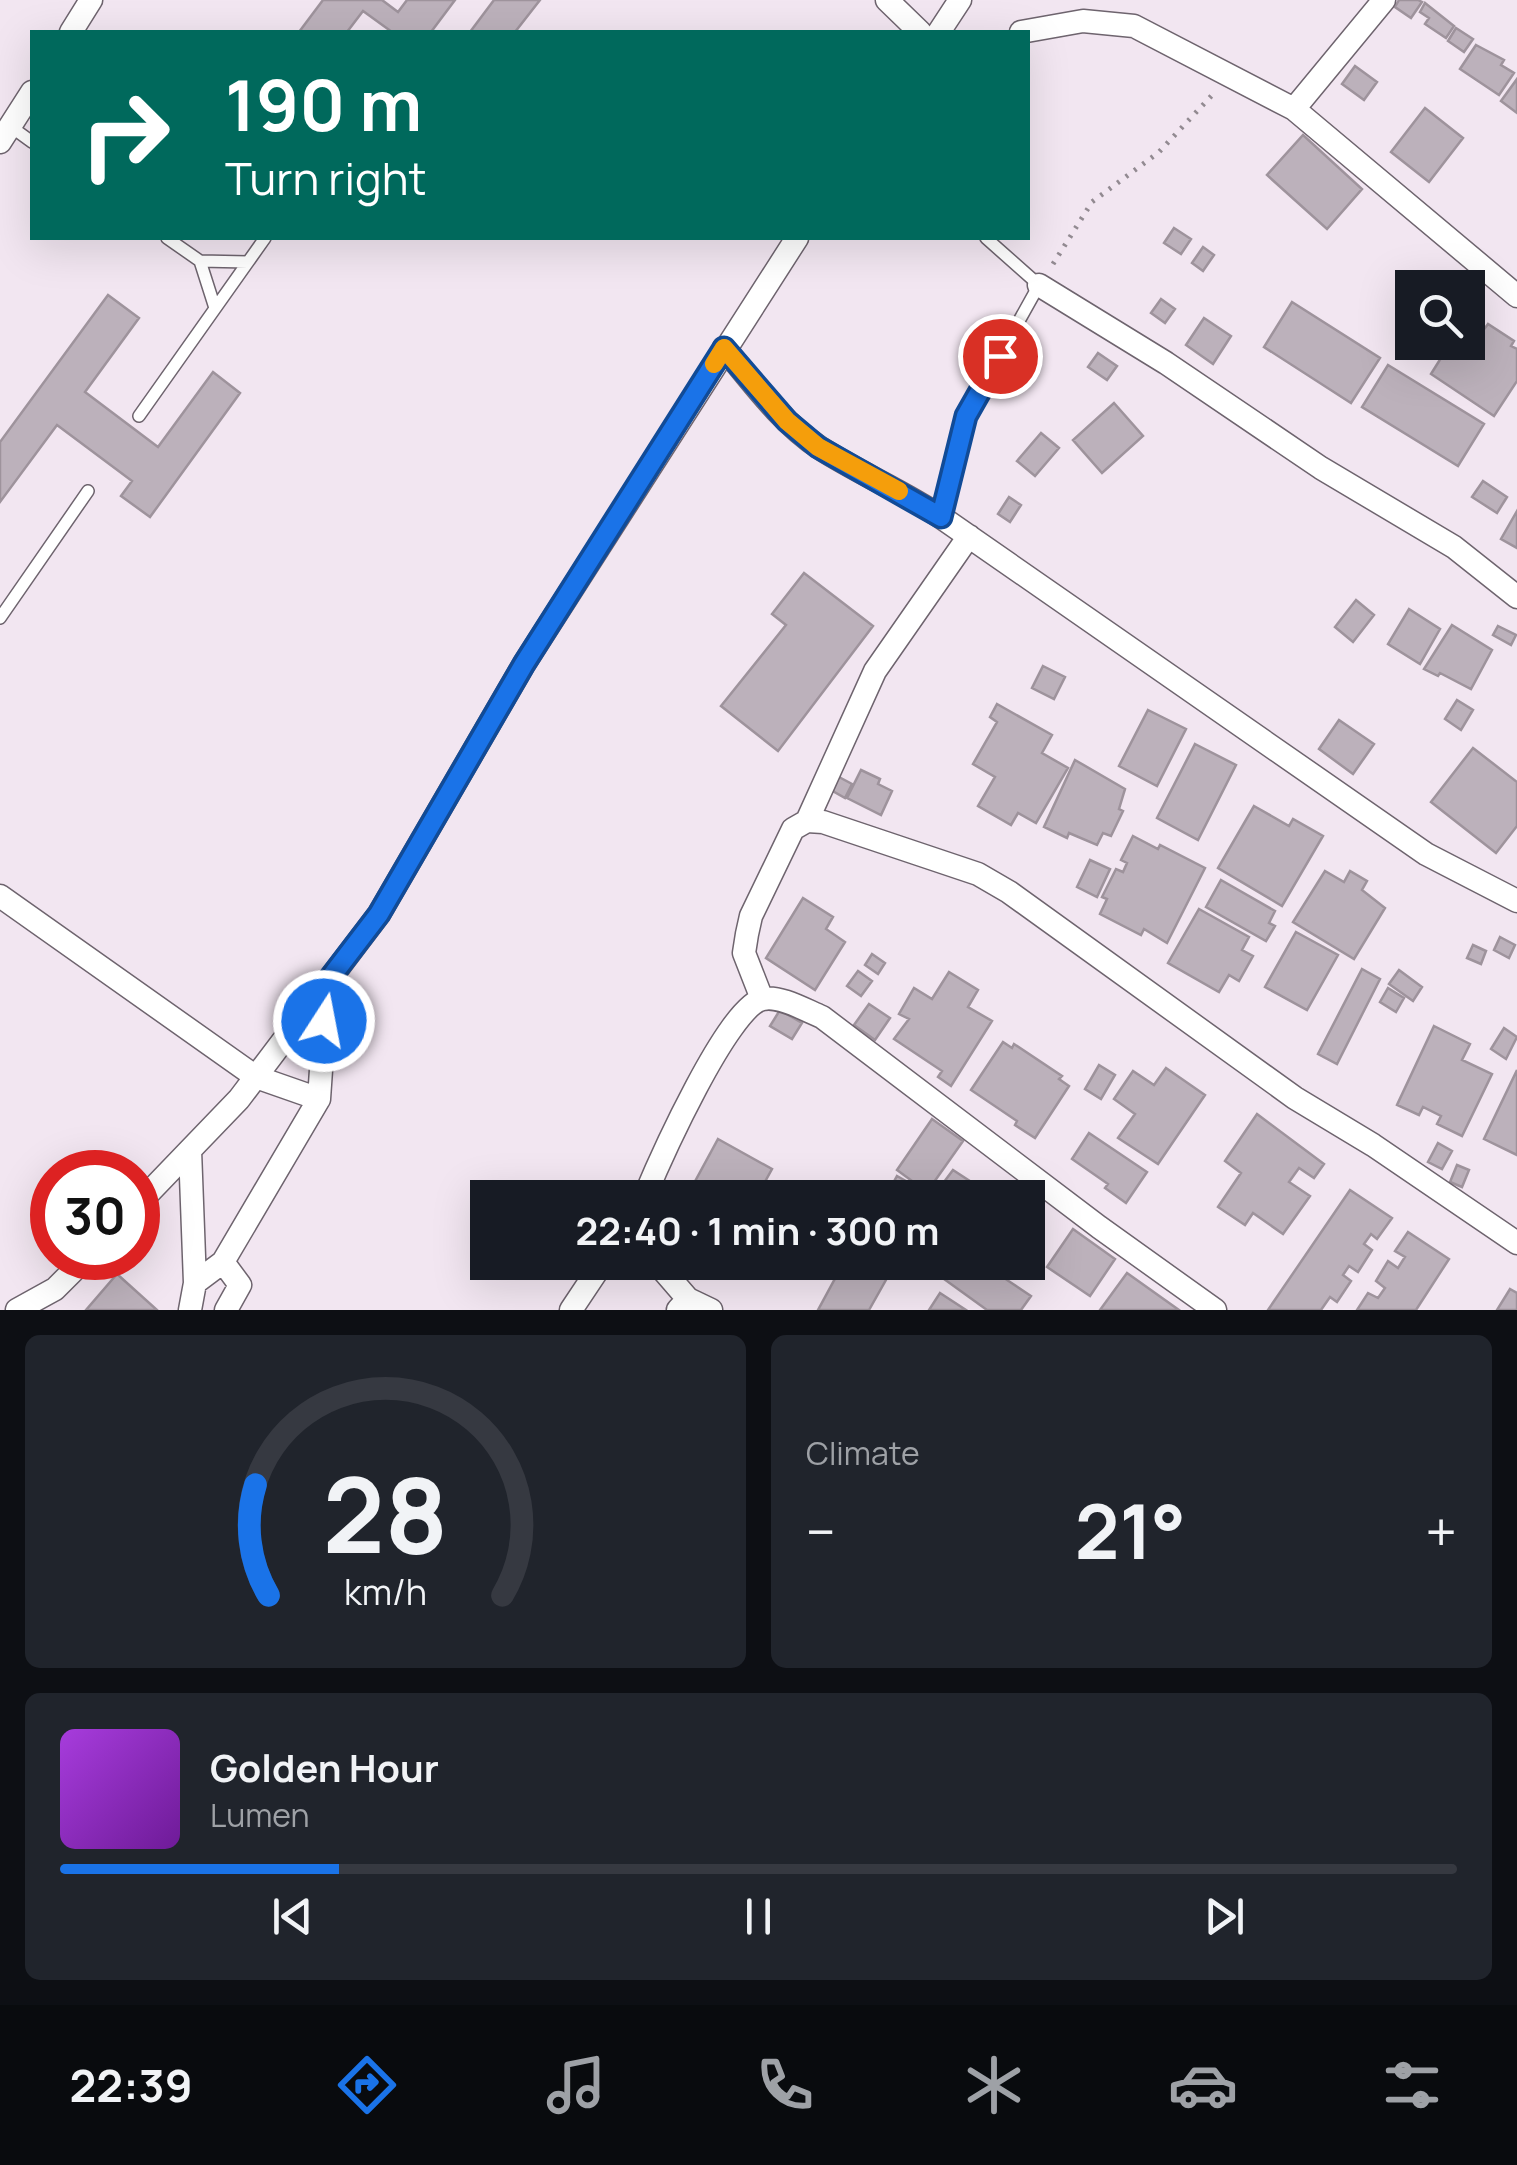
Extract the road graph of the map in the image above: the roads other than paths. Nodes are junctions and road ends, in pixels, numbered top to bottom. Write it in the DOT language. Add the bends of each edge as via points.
graph roads {
  1 [pos="92,0"];
  2 [pos="887,0"];
  3 [pos="960,0"];
  4 [pos="1384,0"];
  5 [pos="71,30"];
  6 [pos="918,30"];
  7 [pos="942,30"];
  8 [pos="1030,30"];
  9 [pos="30,95"];
  10 [pos="1294,109"];
  11 [pos="5,134"];
  12 [pos="30,141"];
  13 [pos="169,240"];
  14 [pos="264,240"];
  15 [pos="796,240"];
  16 [pos="988,240"];
  17 [pos="200,261"];
  18 [pos="248,262"];
  19 [pos="1039,285"];
  20 [pos="1517,296"];
  21 [pos="215,308"];
  22 [pos="724,348"];
  23 [pos="139,416"];
  24 [pos="88,491"];
  25 [pos="941,517"];
  26 [pos="970,536"];
  27 [pos="1517,597"];
  28 [pos="0,618"];
  29 [pos="807,822"];
  30 [pos="0,896"];
  31 [pos="1517,902"];
  32 [pos="327,982"];
  33 [pos="762,998"];
  34 [pos="256,1076"];
  35 [pos="319,1099"];
  36 [pos="190,1150"];
  37 [pos="651,1180"];
  38 [pos="160,1181"];
  39 [pos="1517,1243"];
  40 [pos="223,1262"];
  41 [pos="64,1280"];
  42 [pos="590,1280"];
  43 [pos="667,1280"];
  44 [pos="194,1284"];
  45 [pos="683,1305"];
  46 [pos="17,1310"];
  47 [pos="190,1310"];
  48 [pos="226,1310"];
  49 [pos="571,1310"];
  50 [pos="711,1310"];
  51 [pos="1215,1310"];
  1 -- 5 [label="street"];
  2 -- 6 [label="street"];
  3 -- 7 [label="street"];
  4 -- 10 [label="street"];
  8 -- 10 [label="street" via="1083,21 1134,26"];
  9 -- 11 [label="street"];
  10 -- 20 [label="street"];
  11 -- 12 [label="lane"];
  13 -- 17 [label="lane"];
  14 -- 18 [label="lane"];
  15 -- 22 [label="street"];
  16 -- 19 [label="lane"];
  17 -- 18 [label="lane"];
  17 -- 21 [label="lane"];
  18 -- 21 [label="lane"];
  19 -- 25 [label="lane" via="966,416"];
  19 -- 27 [label="street" via="1454,547"];
  21 -- 23 [label="lane"];
  22 -- 25 [label="street" via="818,447"];
  22 -- 32 [label="street" via="524,664 379,914"];
  24 -- 28 [label="lane"];
  25 -- 26 [label="street"];
  26 -- 29 [label="street" via="875,672"];
  26 -- 31 [label="street" via="1426,854"];
  29 -- 33 [label="street" via="793,829 751,916 744,952"];
  29 -- 39 [label="street" via="978,874 1009,892 1295,1098"];
  30 -- 34 [label="street"];
  32 -- 34 [label="street"];
  32 -- 35 [label="street"];
  33 -- 37 [label="street" via="713,1056"];
  33 -- 51 [label="street" via="822,1017"];
  34 -- 35 [label="street"];
  34 -- 36 [label="street"];
  35 -- 40 [label="street"];
  36 -- 38 [label="street"];
  36 -- 44 [label="street"];
  40 -- 44 [label="street"];
  40 -- 48 [label="street" via="240,1285"];
  41 -- 46 [label="street"];
  42 -- 49 [label="street"];
  43 -- 45 [label="street"];
  44 -- 47 [label="street"];
  45 -- 50 [label="street"];
}
